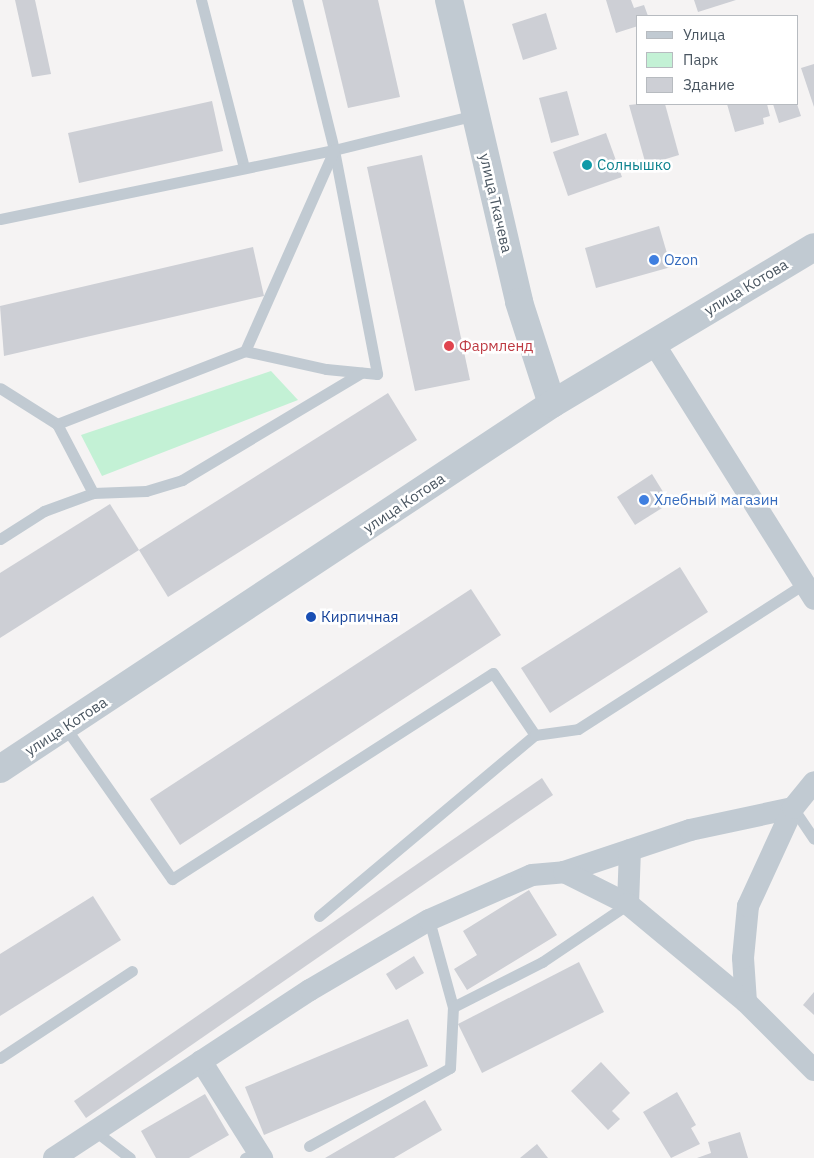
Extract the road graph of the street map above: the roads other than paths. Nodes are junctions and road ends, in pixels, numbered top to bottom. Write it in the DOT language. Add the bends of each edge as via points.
graph roads {
  1 [pos="201,0"];
  2 [pos="297,0"];
  3 [pos="449,0"];
  4 [pos="475,115"];
  5 [pos="334,150"];
  6 [pos="244,168"];
  7 [pos="0,219"];
  8 [pos="814,247"];
  9 [pos="653,342"];
  10 [pos="245,351"];
  11 [pos="361,373"];
  12 [pos="0,388"];
  13 [pos="552,404"];
  14 [pos="58,424"];
  15 [pos="93,493"];
  16 [pos="0,539"];
  17 [pos="810,591"];
  18 [pos="65,727"];
  19 [pos="535,735"];
  20 [pos="0,769"];
  21 [pos="814,782"];
  22 [pos="793,808"];
  23 [pos="814,839"];
  24 [pos="630,850"];
  25 [pos="564,872"];
  26 [pos="628,904"];
  27 [pos="319,916"];
  28 [pos="429,920"];
  29 [pos="132,971"];
  30 [pos="746,1002"];
  31 [pos="452,1007"];
  32 [pos="0,1058"];
  33 [pos="201,1062"];
  34 [pos="814,1070"];
  35 [pos="95,1131"];
  36 [pos="309,1146"];
  37 [pos="255,1156"];
  38 [pos="54,1158"];
  39 [pos="130,1158"];
  1 -- 6 [label="lane"];
  2 -- 5 [label="lane"];
  3 -- 4 [label="street, улица Ткачева"];
  4 -- 5 [label="lane"];
  4 -- 13 [label="street, улица Ткачева" via="519,302"];
  5 -- 6 [label="lane"];
  5 -- 10 [label="lane"];
  5 -- 11 [label="lane" via="377,374"];
  6 -- 7 [label="lane"];
  8 -- 9 [label="street, улица Котова"];
  9 -- 13 [label="street, улица Котова"];
  9 -- 17 [label="street"];
  10 -- 11 [label="lane"];
  10 -- 14 [label="lane"];
  11 -- 15 [label="lane" via="182,480 146,491"];
  12 -- 14 [label="lane"];
  13 -- 18 [label="street, улица Котова"];
  14 -- 15 [label="lane"];
  15 -- 16 [label="lane" via="44,511"];
  17 -- 19 [label="lane" via="578,729"];
  18 -- 19 [label="lane" via="172,879 492,673"];
  18 -- 20 [label="street, улица Котова"];
  19 -- 27 [label="lane"];
  21 -- 22 [label="street"];
  22 -- 23 [label="lane"];
  22 -- 24 [label="street" via="690,830"];
  22 -- 30 [label="street" via="748,906"];
  24 -- 25 [label="street"];
  24 -- 26 [label="street"];
  25 -- 26 [label="street"];
  25 -- 28 [label="street" via="532,875"];
  26 -- 30 [label="street"];
  26 -- 31 [label="lane" via="542,962"];
  28 -- 31 [label="lane"];
  28 -- 33 [label="street"];
  29 -- 32 [label="lane"];
  30 -- 34 [label="street"];
  31 -- 36 [label="lane" via="450,1068"];
  33 -- 35 [label="street"];
  33 -- 37 [label="street"];
  35 -- 38 [label="street"];
  35 -- 39 [label="lane"];
}
